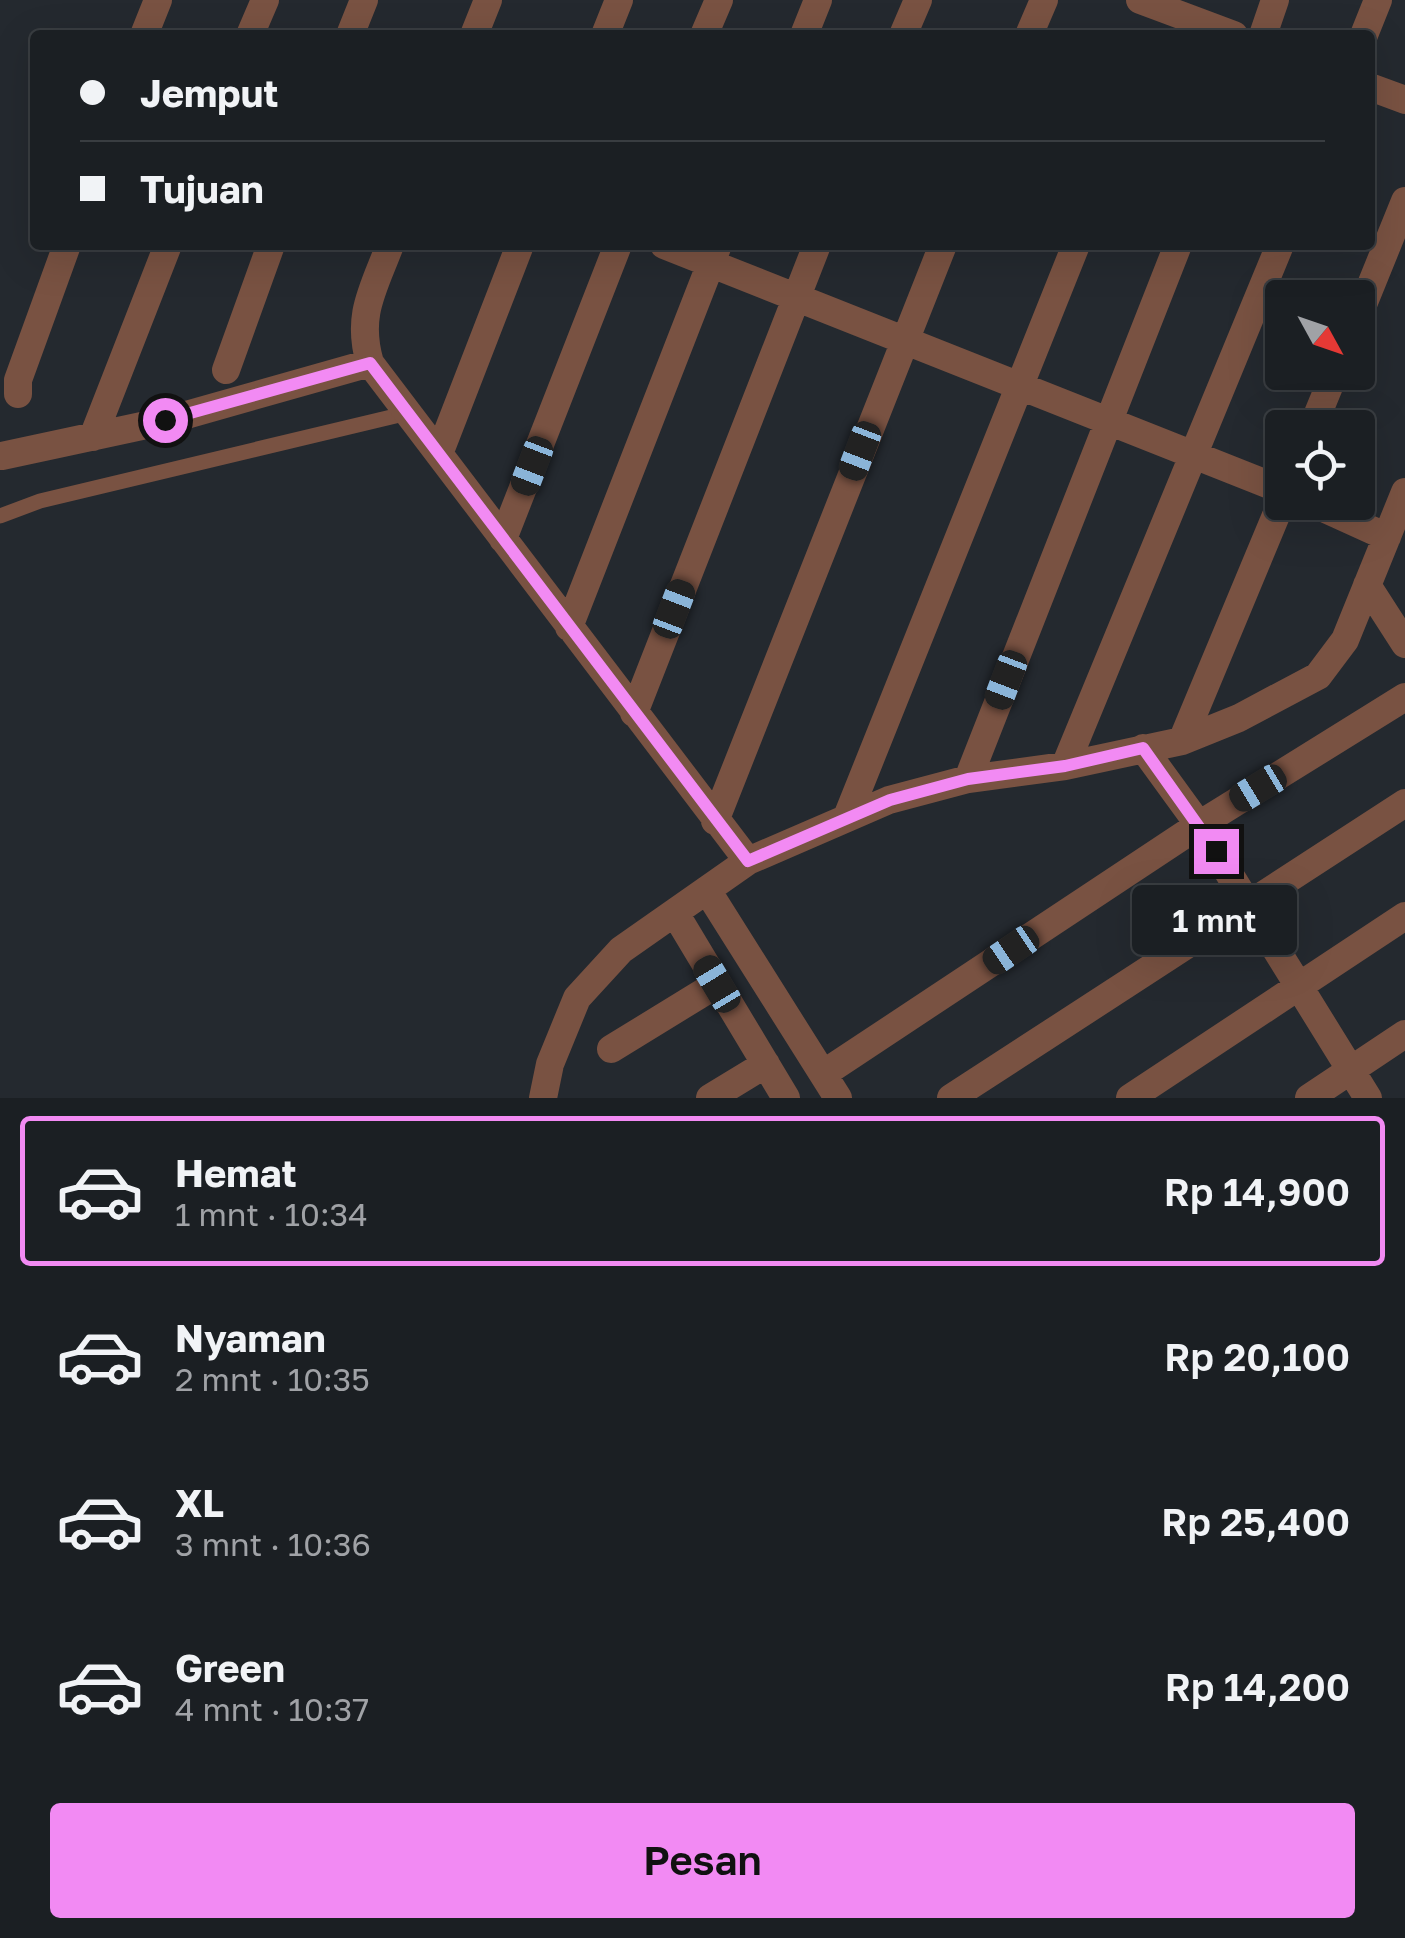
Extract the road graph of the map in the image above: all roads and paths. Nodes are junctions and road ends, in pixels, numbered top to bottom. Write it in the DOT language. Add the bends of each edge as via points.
graph roads {
  1 [pos="158,0"];
  2 [pos="265,0"];
  3 [pos="364,0"];
  4 [pos="488,0"];
  5 [pos="619,0"];
  6 [pos="719,0"];
  7 [pos="818,0"];
  8 [pos="918,0"];
  9 [pos="1044,0"];
  10 [pos="1140,0"];
  11 [pos="1276,0"];
  12 [pos="1378,0"];
  13 [pos="1169,16"];
  14 [pos="146,30"];
  15 [pos="252,30"];
  16 [pos="352,30"];
  17 [pos="476,30"];
  18 [pos="606,30"];
  19 [pos="706,30"];
  20 [pos="806,30"];
  21 [pos="905,30"];
  22 [pos="1031,30"];
  23 [pos="1217,30"];
  24 [pos="1265,30"];
  25 [pos="1366,30"];
  26 [pos="1375,88"];
  27 [pos="1405,100"];
  28 [pos="1405,201"];
  29 [pos="64,250"];
  30 [pos="166,250"];
  31 [pos="269,250"];
  32 [pos="388,250"];
  33 [pos="518,250"];
  34 [pos="616,250"];
  35 [pos="815,250"];
  36 [pos="940,250"];
  37 [pos="1074,250"];
  38 [pos="1176,250"];
  39 [pos="1278,250"];
  40 [pos="714,254"];
  41 [pos="1373,280"];
  42 [pos="796,297"];
  43 [pos="903,340"];
  44 [pos="370,363"];
  45 [pos="226,370"];
  46 [pos="1018,386"];
  47 [pos="18,394"];
  48 [pos="408,413"];
  49 [pos="1106,420"];
  50 [pos="93,437"];
  51 [pos="438,454"];
  52 [pos="1194,455"];
  53 [pos="2,456"];
  54 [pos="1265,483"];
  55 [pos="1405,492"];
  56 [pos="0,516"];
  57 [pos="1274,520"];
  58 [pos="1350,520"];
  59 [pos="1387,537"];
  60 [pos="503,540"];
  61 [pos="1367,585"];
  62 [pos="570,627"];
  63 [pos="1405,644"];
  64 [pos="1405,697"];
  65 [pos="634,713"];
  66 [pos="1182,741"];
  67 [pos="1143,748"];
  68 [pos="1065,766"];
  69 [pos="968,779"];
  70 [pos="1405,803"];
  71 [pos="847,817"];
  72 [pos="715,820"];
  73 [pos="1199,825"];
  74 [pos="748,861"];
  75 [pos="707,890"];
  76 [pos="1249,902"];
  77 [pos="675,912"];
  78 [pos="1405,916"];
  79 [pos="717,984"];
  80 [pos="1299,986"];
  81 [pos="1405,1034"];
  82 [pos="611,1049"];
  83 [pos="766,1064"];
  84 [pos="1349,1072"];
  85 [pos="830,1086"];
  86 [pos="543,1098"];
  87 [pos="710,1098"];
  88 [pos="786,1098"];
  89 [pos="951,1098"];
  90 [pos="1130,1098"];
  91 [pos="1309,1098"];
  92 [pos="1368,1098"];
  1 -- 14 [label="street"];
  2 -- 15 [label="street"];
  3 -- 16 [label="street"];
  4 -- 17 [label="street"];
  5 -- 18 [label="street"];
  6 -- 19 [label="street"];
  7 -- 20 [label="street"];
  8 -- 21 [label="street"];
  9 -- 22 [label="street"];
  10 -- 13 [label="street"];
  11 -- 24 [label="street"];
  12 -- 25 [label="street"];
  13 -- 23 [label="street"];
  26 -- 27 [label="street"];
  28 -- 41 [label="street"];
  29 -- 47 [label="street"];
  30 -- 50 [label="street"];
  31 -- 45 [label="street"];
  32 -- 44 [label="street" via="363,316"];
  33 -- 51 [label="street"];
  34 -- 60 [label="street"];
  35 -- 42 [label="street"];
  36 -- 43 [label="street"];
  37 -- 46 [label="street"];
  38 -- 49 [label="street"];
  39 -- 52 [label="street"];
  40 -- 42 [label="street"];
  40 -- 62 [label="street"];
  42 -- 43 [label="street"];
  42 -- 65 [label="street"];
  43 -- 46 [label="street"];
  43 -- 72 [label="street"];
  44 -- 48 [label="street"];
  44 -- 50 [label="street"];
  46 -- 49 [label="street"];
  46 -- 71 [label="street"];
  48 -- 51 [label="street"];
  48 -- 56 [label="lane"];
  49 -- 52 [label="street"];
  49 -- 69 [label="street"];
  50 -- 53 [label="street"];
  51 -- 60 [label="street"];
  52 -- 54 [label="street"];
  52 -- 68 [label="street"];
  55 -- 59 [label="street"];
  57 -- 66 [label="street"];
  58 -- 59 [label="street"];
  59 -- 61 [label="street"];
  60 -- 62 [label="street"];
  61 -- 63 [label="street"];
  61 -- 66 [label="street" via="1345,640 1318,676"];
  62 -- 65 [label="street"];
  64 -- 73 [label="street"];
  65 -- 72 [label="street"];
  66 -- 67 [label="street"];
  67 -- 68 [label="street"];
  67 -- 73 [label="street"];
  68 -- 69 [label="street"];
  69 -- 71 [label="street"];
  70 -- 76 [label="street"];
  71 -- 74 [label="street"];
  72 -- 74 [label="street"];
  73 -- 76 [label="street"];
  73 -- 85 [label="street"];
  74 -- 75 [label="street"];
  75 -- 77 [label="street"];
  75 -- 85 [label="street"];
  76 -- 80 [label="street"];
  76 -- 89 [label="street"];
  77 -- 79 [label="street"];
  77 -- 86 [label="street" via="620,950 577,998"];
  78 -- 80 [label="street"];
  79 -- 82 [label="street"];
  79 -- 83 [label="street"];
  80 -- 84 [label="street"];
  80 -- 90 [label="street"];
  81 -- 84 [label="street"];
  83 -- 87 [label="street"];
  83 -- 88 [label="street"];
  84 -- 91 [label="street"];
  84 -- 92 [label="street"];
}
